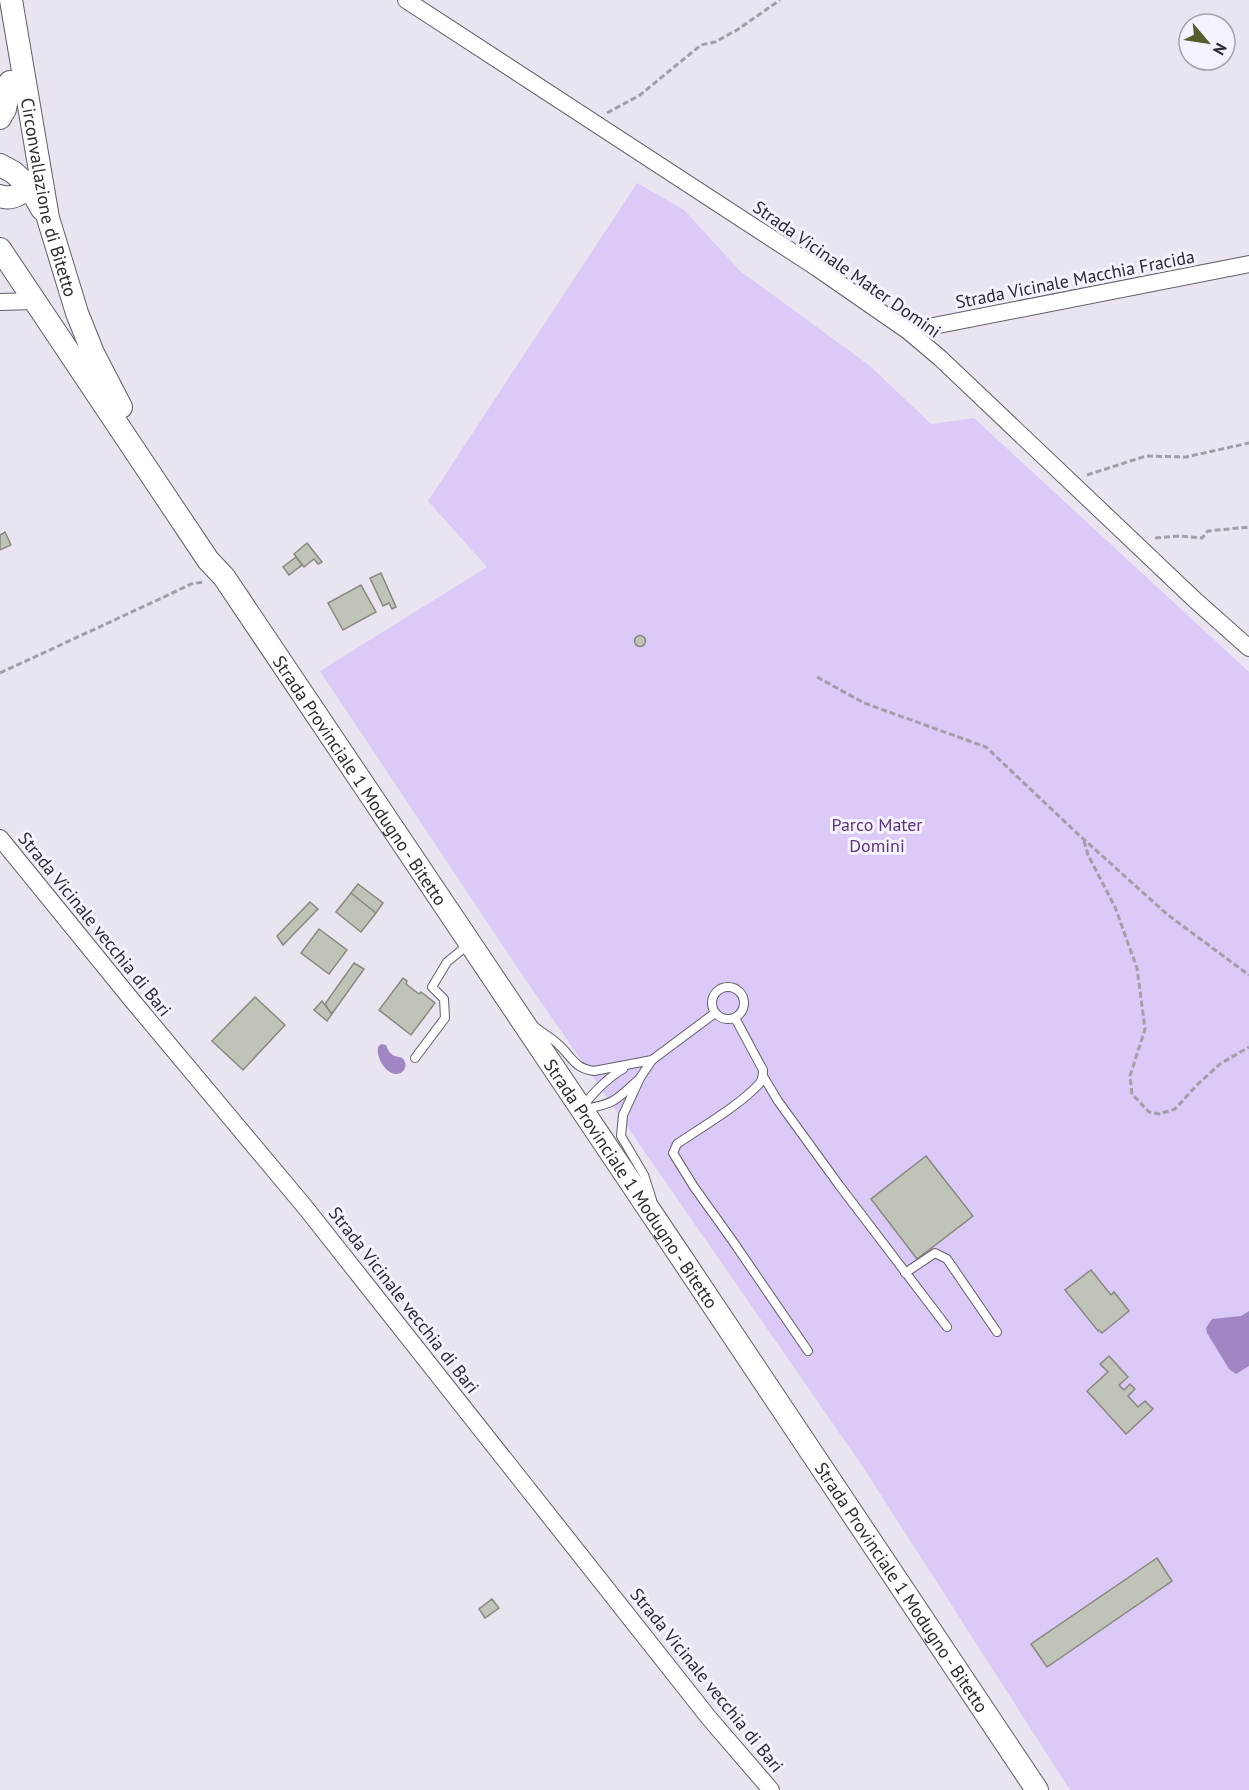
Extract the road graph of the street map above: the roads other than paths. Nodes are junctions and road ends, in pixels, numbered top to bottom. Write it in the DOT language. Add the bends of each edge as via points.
graph roads {
  1 [pos="11,0"];
  2 [pos="406,0"];
  3 [pos="0,27"];
  4 [pos="9,81"];
  5 [pos="0,118"];
  6 [pos="0,165"];
  7 [pos="35,180"];
  8 [pos="0,196"];
  9 [pos="0,249"];
  10 [pos="1249,264"];
  11 [pos="34,301"];
  12 [pos="0,302"];
  13 [pos="908,331"];
  14 [pos="104,392"];
  15 [pos="1249,648"];
  16 [pos="0,838"];
  17 [pos="470,944"];
  18 [pos="515,1011"];
  19 [pos="715,1013"];
  20 [pos="735,1018"];
  21 [pos="415,1058"];
  22 [pos="652,1060"];
  23 [pos="628,1065"];
  24 [pos="763,1076"];
  25 [pos="640,1078"];
  26 [pos="580,1109"];
  27 [pos="659,1223"];
  28 [pos="905,1273"];
  29 [pos="947,1327"];
  30 [pos="998,1332"];
  31 [pos="808,1351"];
  32 [pos="771,1790"];
  33 [pos="1037,1790"];
  1 -- 7 [label="main road, Circonvallazione di Bitetto"];
  2 -- 13 [label="street, Strada Vicinale Mater Domini"];
  3 -- 4 [label="main road, Circonvallazione di Bitetto"];
  4 -- 5 [label="main road"];
  4 -- 7 [label="main road, Circonvallazione di Bitetto"];
  6 -- 7 [label="main road"];
  7 -- 8 [label="main road" via="20,194"];
  7 -- 14 [label="main road, Circonvallazione di Bitetto"];
  7 -- 14 [label="main road, Circonvallazione di Bitetto" via="54,293 78,354"];
  9 -- 11 [label="main road"];
  10 -- 13 [label="street, Strada Vicinale Macchia Fracida"];
  11 -- 12 [label="street"];
  11 -- 14 [label="main road"];
  13 -- 15 [label="street, Strada Vicinale Mater Domini"];
  14 -- 17 [label="main road, Strada Provinciale 1 Modugno - Bitetto" via="208,560 224,577"];
  16 -- 32 [label="street, Strada Vicinale vecchia di Bari" via="305,1207"];
  17 -- 18 [label="main road, Strada Provinciale 1 Modugno - Bitetto"];
  17 -- 21 [label="lane" via="447,962 432,987 444,999 445,1018"];
  18 -- 23 [label="lane" via="559,1045 577,1066 594,1071"];
  18 -- 26 [label="main road, Strada Provinciale 1 Modugno - Bitetto"];
  19 -- 20 [label="lane" via="724,1019"];
  19 -- 20 [label="lane" via="715,993 734,988 744,1000 742,1011"];
  19 -- 22 [label="lane"];
  20 -- 24 [label="lane"];
  22 -- 23 [label="lane"];
  22 -- 25 [label="lane"];
  23 -- 26 [label="lane"];
  24 -- 28 [label="lane"];
  24 -- 31 [label="lane" via="744,1098 677,1144 673,1153"];
  25 -- 26 [label="lane" via="607,1105"];
  25 -- 27 [label="lane" via="623,1115 621,1136 645,1175"];
  26 -- 27 [label="main road, Strada Provinciale 1 Modugno - Bitetto"];
  27 -- 33 [label="main road, Strada Provinciale 1 Modugno - Bitetto"];
  28 -- 29 [label="lane"];
  28 -- 30 [label="lane" via="935,1253 946,1259"];
}
